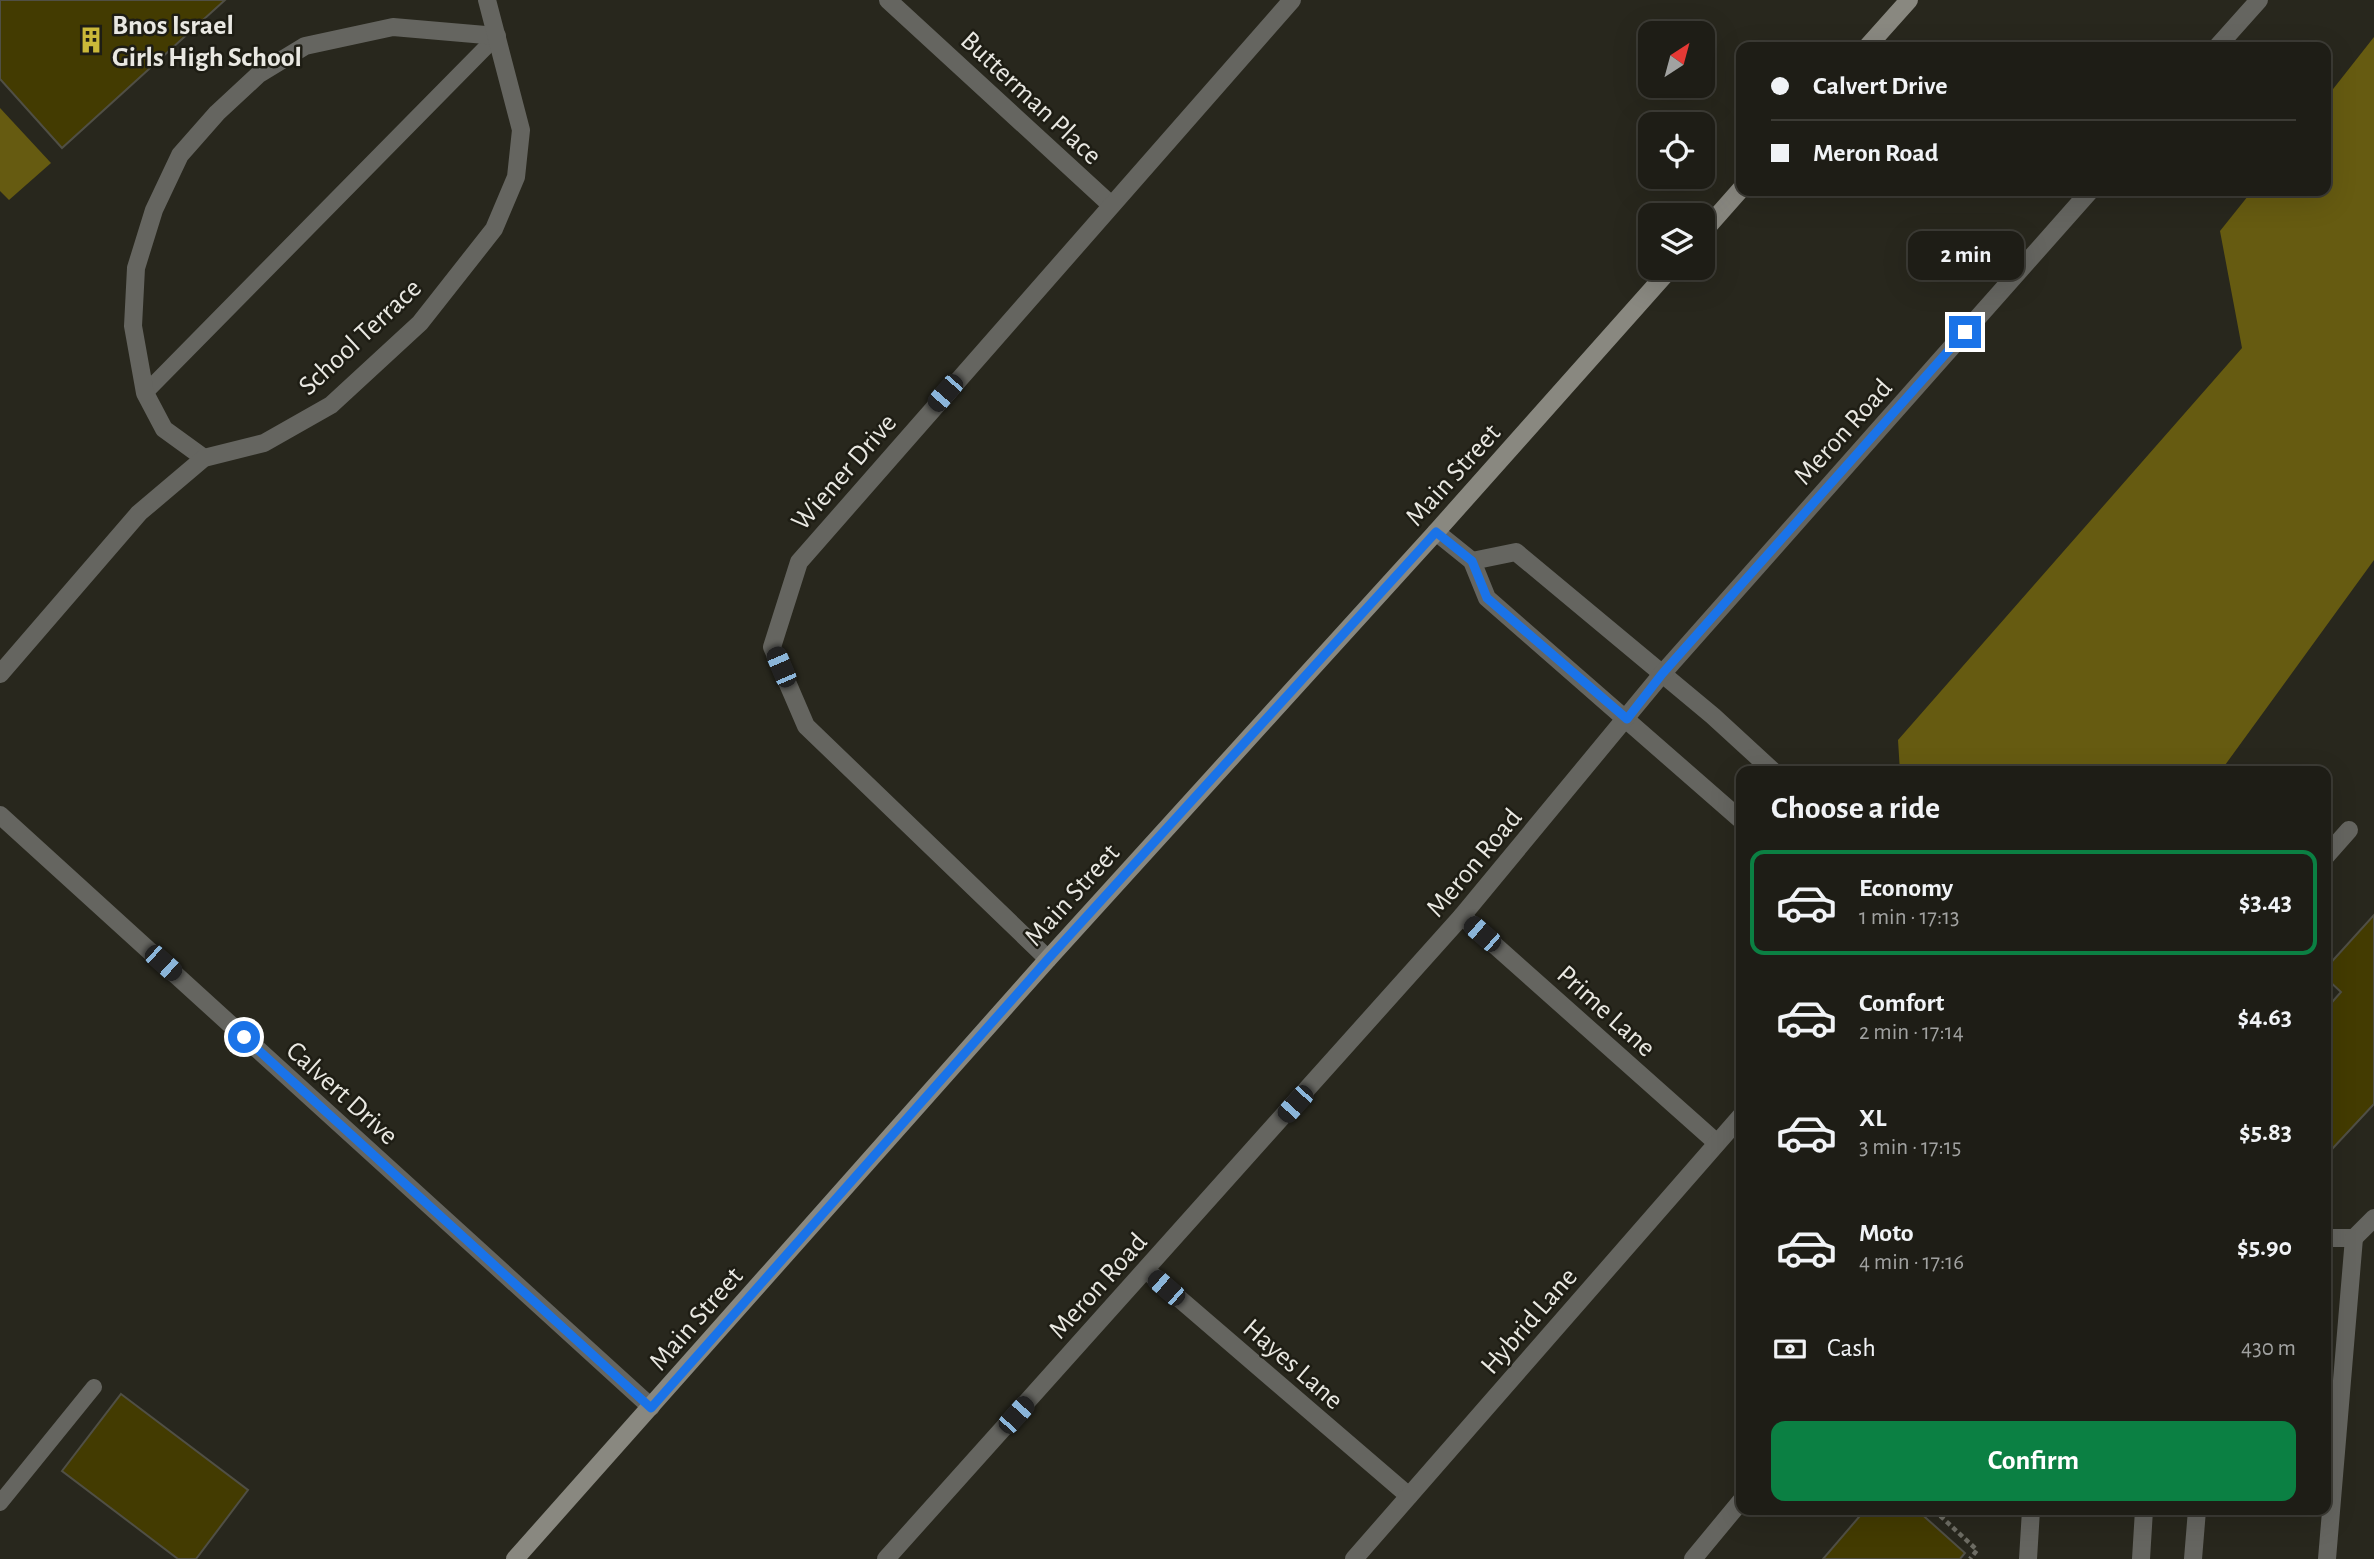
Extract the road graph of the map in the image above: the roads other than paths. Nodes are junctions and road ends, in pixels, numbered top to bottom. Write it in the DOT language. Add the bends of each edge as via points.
graph roads {
  1 [pos="487,0"];
  2 [pos="888,0"];
  3 [pos="1292,0"];
  4 [pos="1909,0"];
  5 [pos="2259,0"];
  6 [pos="497,36"];
  7 [pos="1871,42"];
  8 [pos="2221,42"];
  9 [pos="1736,195"];
  10 [pos="2086,196"];
  11 [pos="1110,204"];
  12 [pos="1715,218"];
  13 [pos="1660,280"];
  14 [pos="145,393"];
  15 [pos="204,458"];
  16 [pos="1436,532"];
  17 [pos="1472,561"];
  18 [pos="0,674"];
  19 [pos="1662,674"];
  20 [pos="1627,719"];
  21 [pos="1767,766"];
  22 [pos="0,815"];
  23 [pos="1736,816"];
  24 [pos="2348,830"];
  25 [pos="2331,850"];
  26 [pos="1462,916"];
  27 [pos="1048,959"];
  28 [pos="1736,1122"];
  29 [pos="1717,1143"];
  30 [pos="2374,1218"];
  31 [pos="2331,1238"];
  32 [pos="2354,1238"];
  33 [pos="1146,1270"];
  34 [pos="94,1387"];
  35 [pos="651,1408"];
  36 [pos="1409,1496"];
  37 [pos="0,1503"];
  38 [pos="1736,1507"];
  39 [pos="2331,1511"];
  40 [pos="2031,1515"];
  41 [pos="2144,1515"];
  42 [pos="2197,1515"];
  43 [pos="2331,1515"];
  44 [pos="514,1559"];
  45 [pos="886,1559"];
  46 [pos="1354,1559"];
  47 [pos="1693,1559"];
  48 [pos="2028,1559"];
  49 [pos="2141,1559"];
  50 [pos="2193,1559"];
  51 [pos="2327,1559"];
  1 -- 6 [label="street, School Terrace"];
  2 -- 11 [label="street, Butterman Place"];
  3 -- 11 [label="street, Wiener Drive"];
  4 -- 7 [label="main road"];
  5 -- 8 [label="street"];
  6 -- 14 [label="lane"];
  6 -- 14 [label="street" via="393,27 305,46 259,74 217,113 180,155 154,210 136,268 132,326"];
  6 -- 15 [label="street, School Terrace" via="521,130 516,177 494,229 420,323 331,405 264,443"];
  9 -- 12 [label="main road"];
  10 -- 19 [label="street, Meron Road"];
  11 -- 27 [label="street, Wiener Drive" via="799,562 772,647 807,726"];
  13 -- 16 [label="main road, Main Street"];
  14 -- 15 [label="street" via="164,429"];
  15 -- 18 [label="street, School Terrace" via="139,513"];
  16 -- 17 [label="street"];
  16 -- 27 [label="main road, Main Street"];
  17 -- 19 [label="street" via="1516,552"];
  17 -- 20 [label="street" via="1487,598"];
  19 -- 20 [label="street, Meron Road"];
  19 -- 21 [label="street"];
  20 -- 23 [label="street"];
  20 -- 26 [label="street, Meron Road"];
  22 -- 35 [label="street, Calvert Drive"];
  24 -- 25 [label="street"];
  26 -- 29 [label="street, Prime Lane"];
  26 -- 33 [label="street, Meron Road"];
  27 -- 35 [label="main road, Main Street"];
  28 -- 29 [label="street, Hybrid Lane"];
  29 -- 36 [label="street, Hybrid Lane"];
  30 -- 32 [label="street"];
  31 -- 32 [label="street"];
  32 -- 39 [label="street"];
  33 -- 36 [label="street, Hayes Lane"];
  33 -- 45 [label="street, Meron Road"];
  34 -- 37 [label="lane"];
  35 -- 44 [label="main road, Main Street"];
  36 -- 46 [label="street, Hybrid Lane"];
  38 -- 47 [label="street"];
  40 -- 48 [label="street"];
  41 -- 49 [label="street"];
  42 -- 50 [label="street"];
  43 -- 51 [label="street"];
}
